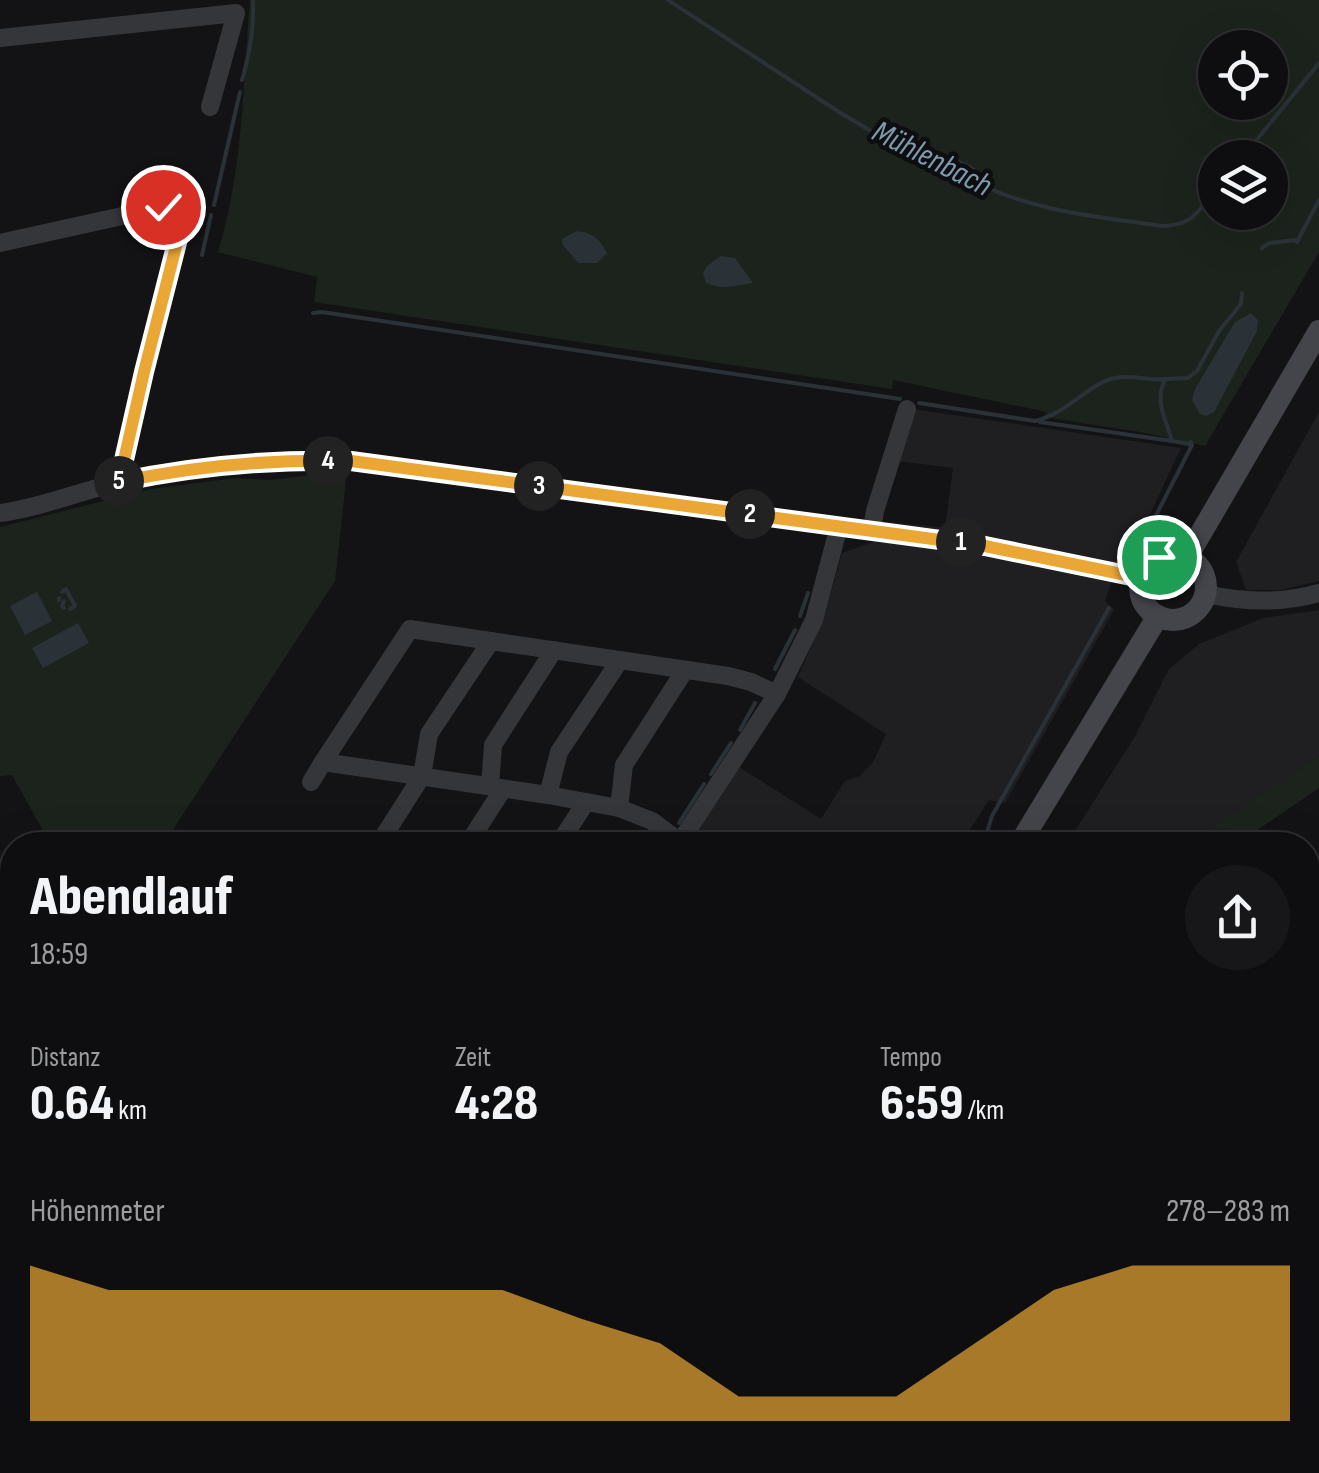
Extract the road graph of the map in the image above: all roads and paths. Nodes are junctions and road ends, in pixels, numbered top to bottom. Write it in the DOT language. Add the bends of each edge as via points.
graph roads {
  1 [pos="172,10"];
  2 [pos="0,38"];
  3 [pos="210,106"];
  4 [pos="0,242"];
  5 [pos="1319,332"];
  6 [pos="906,409"];
  7 [pos="119,482"];
  8 [pos="0,513"];
  9 [pos="839,526"];
  10 [pos="872,530"];
  11 [pos="1187,557"];
  12 [pos="1141,578"];
  13 [pos="1319,593"];
  14 [pos="1206,594"];
  15 [pos="1158,616"];
  16 [pos="490,641"];
  17 [pos="554,650"];
  18 [pos="620,660"];
  19 [pos="685,670"];
  20 [pos="777,694"];
  21 [pos="323,762"];
  22 [pos="422,776"];
  23 [pos="311,782"];
  24 [pos="496,788"];
  25 [pos="548,795"];
  26 [pos="586,802"];
  27 [pos="619,808"];
  28 [pos="386,832"];
  29 [pos="474,832"];
  30 [pos="566,832"];
  31 [pos="665,832"];
  32 [pos="687,832"];
  33 [pos="1028,832"];
  1 -- 2 [label="street"];
  1 -- 3 [label="street" via="236,12"];
  4 -- 7 [label="street" via="185,206"];
  5 -- 11 [label="main road"];
  6 -- 10 [label="street"];
  7 -- 8 [label="street"];
  7 -- 9 [label="street" via="252,462 351,461"];
  9 -- 10 [label="street"];
  9 -- 20 [label="street" via="814,620"];
  10 -- 12 [label="street"];
  11 -- 12 [label="main road" via="1159,557"];
  11 -- 14 [label="main road" via="1204,576"];
  12 -- 15 [label="main road" via="1143,600"];
  13 -- 14 [label="street" via="1254,602"];
  14 -- 15 [label="main road" via="1187,617"];
  15 -- 33 [label="main road"];
  16 -- 17 [label="street"];
  16 -- 21 [label="street" via="410,629"];
  16 -- 22 [label="street" via="429,734"];
  17 -- 18 [label="street"];
  17 -- 24 [label="street" via="492,745"];
  18 -- 19 [label="street"];
  18 -- 25 [label="street" via="559,752"];
  19 -- 20 [label="street" via="752,682"];
  19 -- 27 [label="street" via="624,764"];
  20 -- 32 [label="street"];
  21 -- 22 [label="street"];
  21 -- 23 [label="street"];
  22 -- 24 [label="street"];
  22 -- 28 [label="street"];
  24 -- 25 [label="street"];
  24 -- 29 [label="street"];
  25 -- 26 [label="street"];
  26 -- 27 [label="street"];
  26 -- 30 [label="street"];
  27 -- 31 [label="street"];
}
